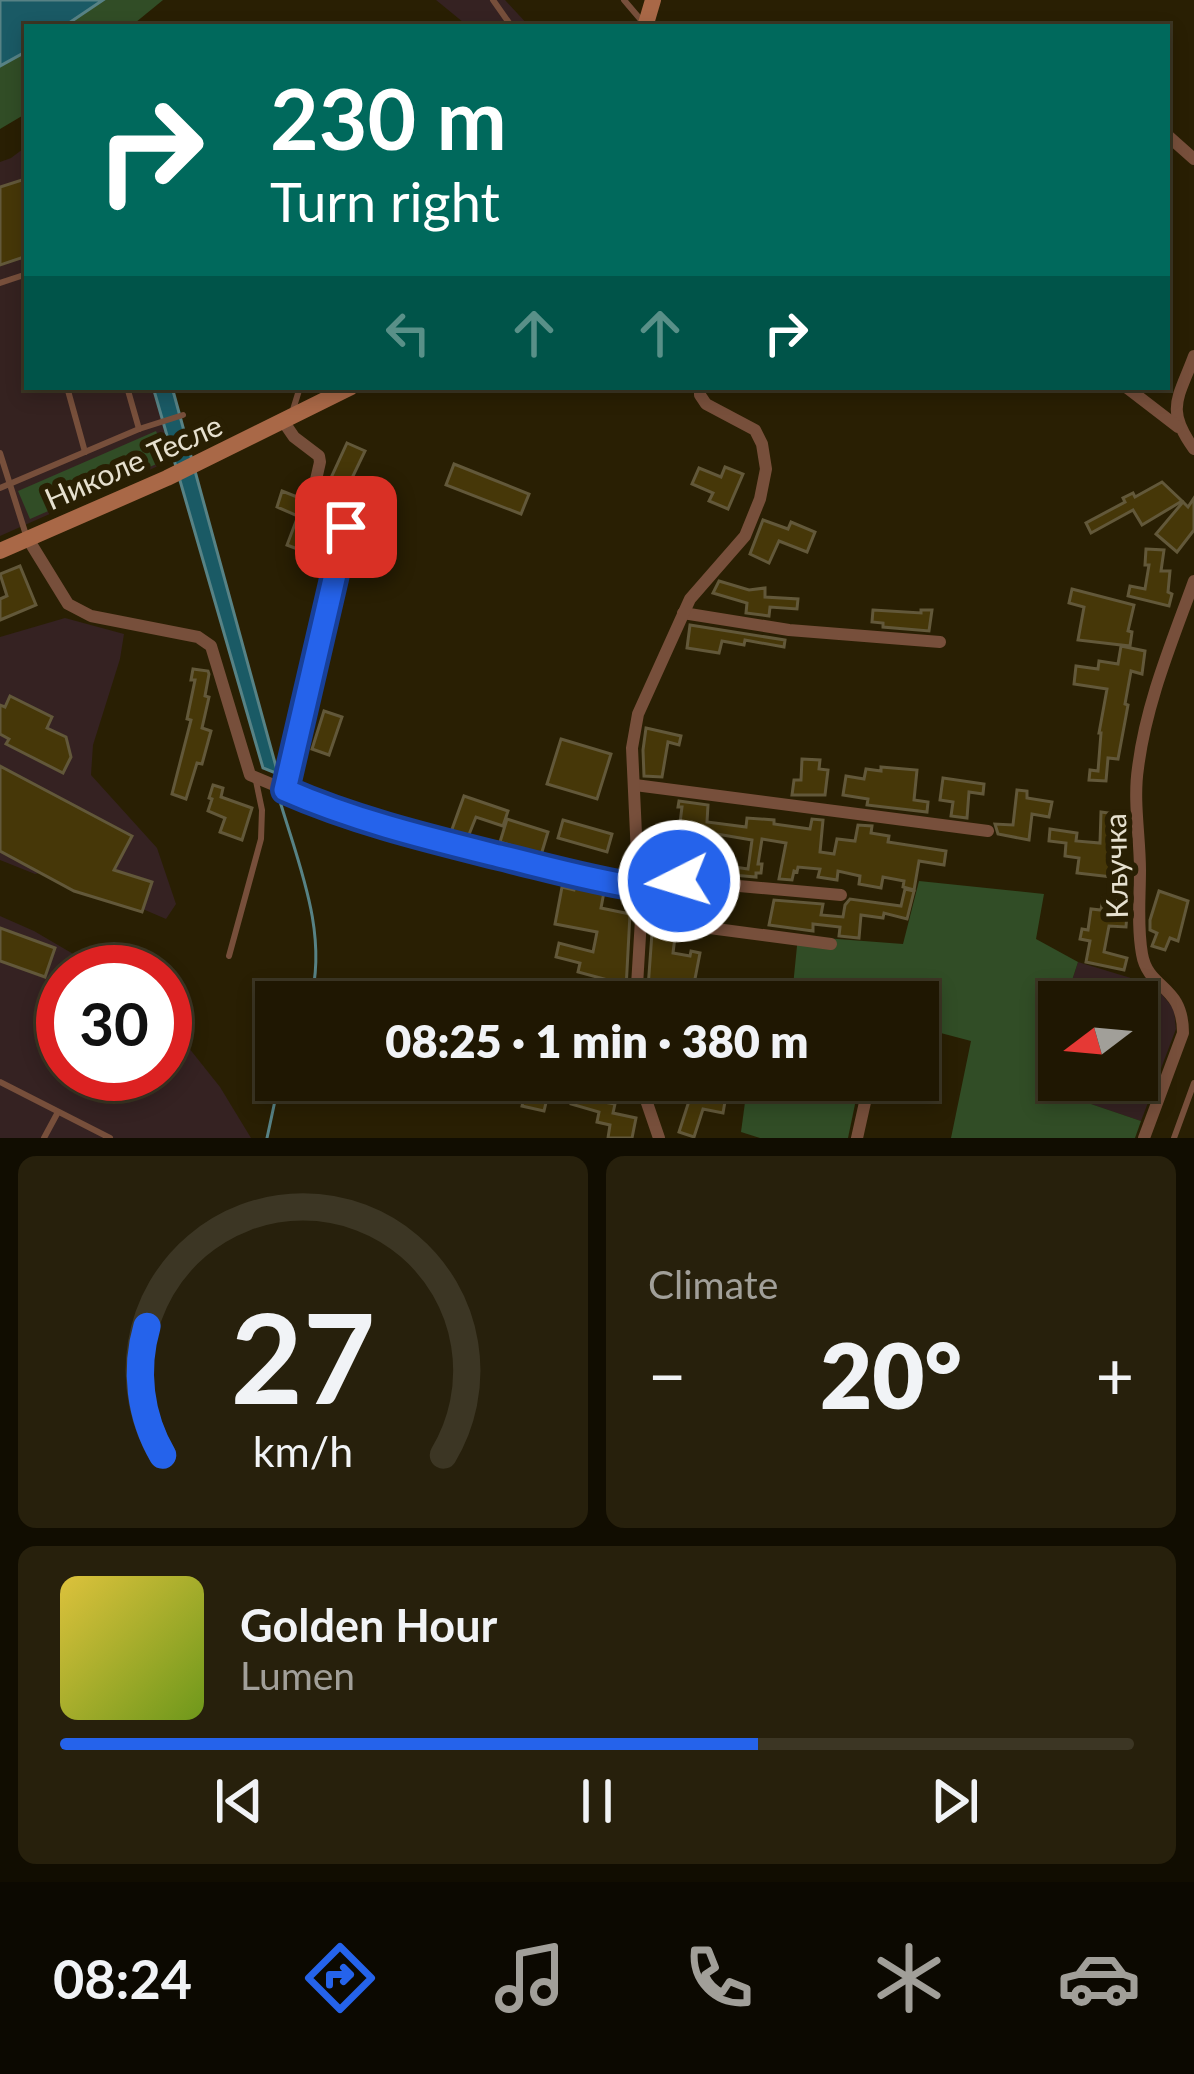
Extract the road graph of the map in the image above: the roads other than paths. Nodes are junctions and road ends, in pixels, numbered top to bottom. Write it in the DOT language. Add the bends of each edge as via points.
graph roads {
  1 [pos="624,0"];
  2 [pos="644,24"];
  3 [pos="1170,138"];
  4 [pos="1194,159"];
  5 [pos="1194,356"];
  6 [pos="68,390"];
  7 [pos="128,390"];
  8 [pos="299,390"];
  9 [pos="345,390"];
  10 [pos="700,390"];
  11 [pos="1131,390"];
  12 [pos="183,415"];
  13 [pos="287,419"];
  14 [pos="1179,428"];
  15 [pos="139,429"];
  16 [pos="1194,448"];
  17 [pos="85,452"];
  18 [pos="0,453"];
  19 [pos="10,484"];
  20 [pos="0,488"];
  21 [pos="28,538"];
  22 [pos="0,551"];
  23 [pos="1194,581"];
  24 [pos="683,613"];
  25 [pos="940,642"];
  26 [pos="255,777"];
  27 [pos="635,785"];
  28 [pos="285,790"];
  29 [pos="988,831"];
  30 [pos="637,882"];
  31 [pos="841,895"];
  32 [pos="641,919"];
  33 [pos="831,944"];
  34 [pos="229,956"];
  35 [pos="637,981"];
  36 [pos="0,1082"];
  37 [pos="1194,1083"];
  38 [pos="646,1101"];
  39 [pos="865,1101"];
  40 [pos="58,1112"];
  41 [pos="658,1136"];
  42 [pos="44,1138"];
  43 [pos="110,1138"];
  44 [pos="674,1138"];
  45 [pos="856,1138"];
  46 [pos="1144,1138"];
  47 [pos="1174,1138"];
  1 -- 2 [label="lane"];
  3 -- 4 [label="street"];
  5 -- 14 [label="street" via="1178,399"];
  6 -- 17 [label="lane"];
  7 -- 15 [label="lane"];
  8 -- 13 [label="lane"];
  9 -- 13 [label="street, Николе Тесле"];
  10 -- 24 [label="street" via="706,404 755,430 766,469 746,536"];
  11 -- 14 [label="street"];
  12 -- 15 [label="lane"];
  13 -- 21 [label="street, Николе Тесле"];
  13 -- 28 [label="street" via="293,437 319,456 313,493 346,527"];
  14 -- 16 [label="street"];
  15 -- 17 [label="lane"];
  17 -- 19 [label="lane"];
  18 -- 19 [label="lane"];
  19 -- 20 [label="lane"];
  19 -- 21 [label="lane"];
  21 -- 22 [label="street, Николе Тесле"];
  21 -- 26 [label="street" via="77,610 211,646"];
  23 -- 46 [label="street, Кључка" via="1151,698 1137,771 1142,958 1176,999 1183,1021"];
  24 -- 25 [label="street"];
  24 -- 27 [label="street" via="638,714"];
  26 -- 28 [label="street"];
  26 -- 34 [label="lane" via="261,839"];
  27 -- 29 [label="street"];
  27 -- 30 [label="street"];
  28 -- 30 [label="street" via="423,837 600,881"];
  30 -- 31 [label="street"];
  30 -- 32 [label="street"];
  32 -- 33 [label="street"];
  32 -- 35 [label="street"];
  36 -- 40 [label="lane"];
  37 -- 47 [label="lane"];
  38 -- 41 [label="street"];
  39 -- 45 [label="street"];
  40 -- 42 [label="lane"];
  40 -- 43 [label="lane"];
  41 -- 44 [label="street"];
}
